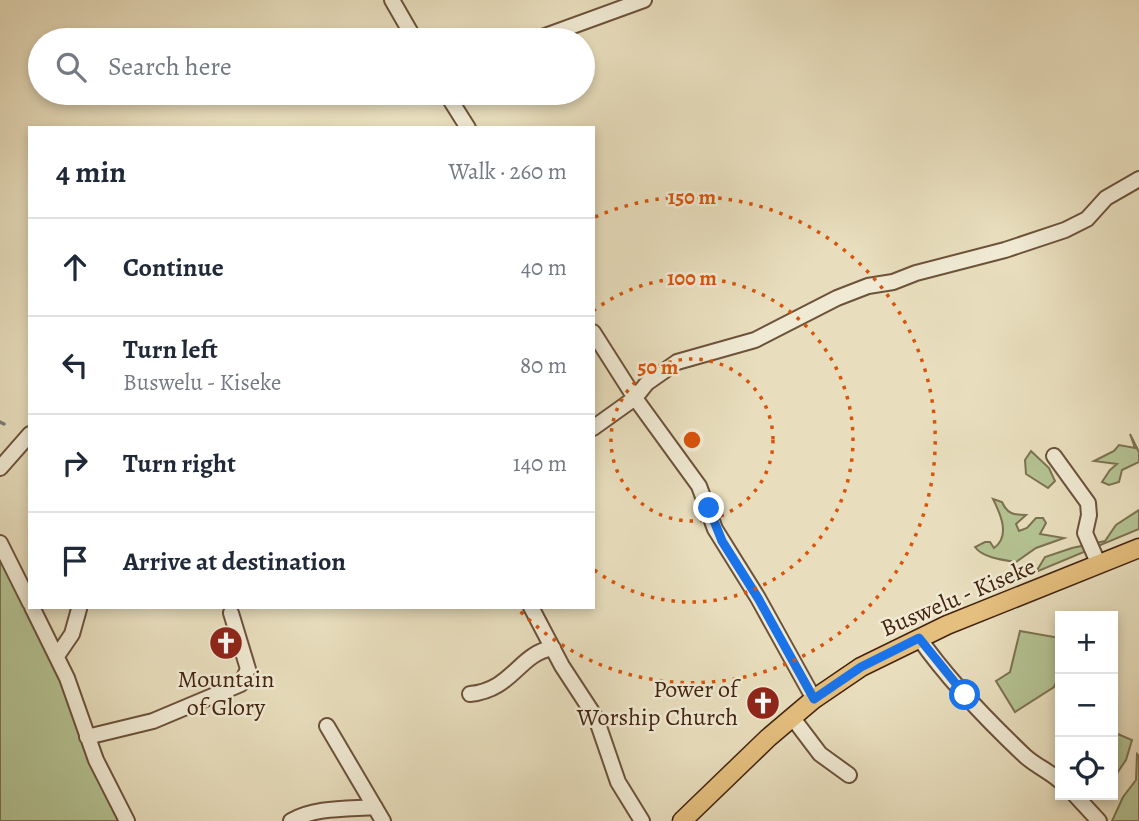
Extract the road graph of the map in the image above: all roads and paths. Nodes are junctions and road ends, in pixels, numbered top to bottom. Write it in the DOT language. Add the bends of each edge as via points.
graph roads {
  1 [pos="392,0"];
  2 [pos="644,0"];
  3 [pos="408,28"];
  4 [pos="567,28"];
  5 [pos="453,105"];
  6 [pos="464,126"];
  7 [pos="1139,179"];
  8 [pos="595,335"];
  9 [pos="635,398"];
  10 [pos="595,427"];
  11 [pos="28,436"];
  12 [pos="1054,456"];
  13 [pos="0,468"];
  14 [pos="0,542"];
  15 [pos="1139,548"];
  16 [pos="1098,565"];
  17 [pos="28,599"];
  18 [pos="33,609"];
  19 [pos="79,609"];
  20 [pos="532,609"];
  21 [pos="231,613"];
  22 [pos="919,638"];
  23 [pos="553,648"];
  24 [pos="57,656"];
  25 [pos="470,694"];
  26 [pos="814,699"];
  27 [pos="792,718"];
  28 [pos="327,726"];
  29 [pos="87,737"];
  30 [pos="849,775"];
  31 [pos="1055,776"];
  32 [pos="1080,800"];
  33 [pos="375,807"];
  34 [pos="127,821"];
  35 [pos="291,821"];
  36 [pos="383,821"];
  37 [pos="642,821"];
  38 [pos="682,821"];
  39 [pos="1099,821"];
  1 -- 3 [label="street"];
  2 -- 4 [label="street"];
  5 -- 6 [label="street"];
  7 -- 9 [label="street" via="1119,188 1077,225 837,298 755,340 677,362 647,383"];
  8 -- 9 [label="street"];
  9 -- 10 [label="street"];
  9 -- 26 [label="street" via="699,485 722,541"];
  11 -- 13 [label="street"];
  12 -- 16 [label="street" via="1088,503 1085,533"];
  14 -- 17 [label="street"];
  15 -- 16 [label="main road, Buswelu - Kiseke"];
  16 -- 22 [label="main road, Buswelu - Kiseke"];
  18 -- 24 [label="street"];
  19 -- 24 [label="street" via="74,629"];
  20 -- 23 [label="street"];
  21 -- 29 [label="street" via="248,669 241,684 153,721"];
  22 -- 26 [label="main road, Buswelu - Kiseke" via="861,667"];
  22 -- 31 [label="street" via="965,695 1018,749"];
  23 -- 25 [label="street" via="534,656 499,686"];
  23 -- 37 [label="street" via="596,718 618,782"];
  24 -- 29 [label="street"];
  26 -- 27 [label="main road, Buswelu - Kiseke"];
  27 -- 30 [label="street" via="820,754"];
  27 -- 38 [label="main road, Buswelu - Kiseke"];
  28 -- 33 [label="street"];
  29 -- 34 [label="street"];
  32 -- 39 [label="street"];
  33 -- 35 [label="street" via="329,811"];
  33 -- 36 [label="street"];
}
